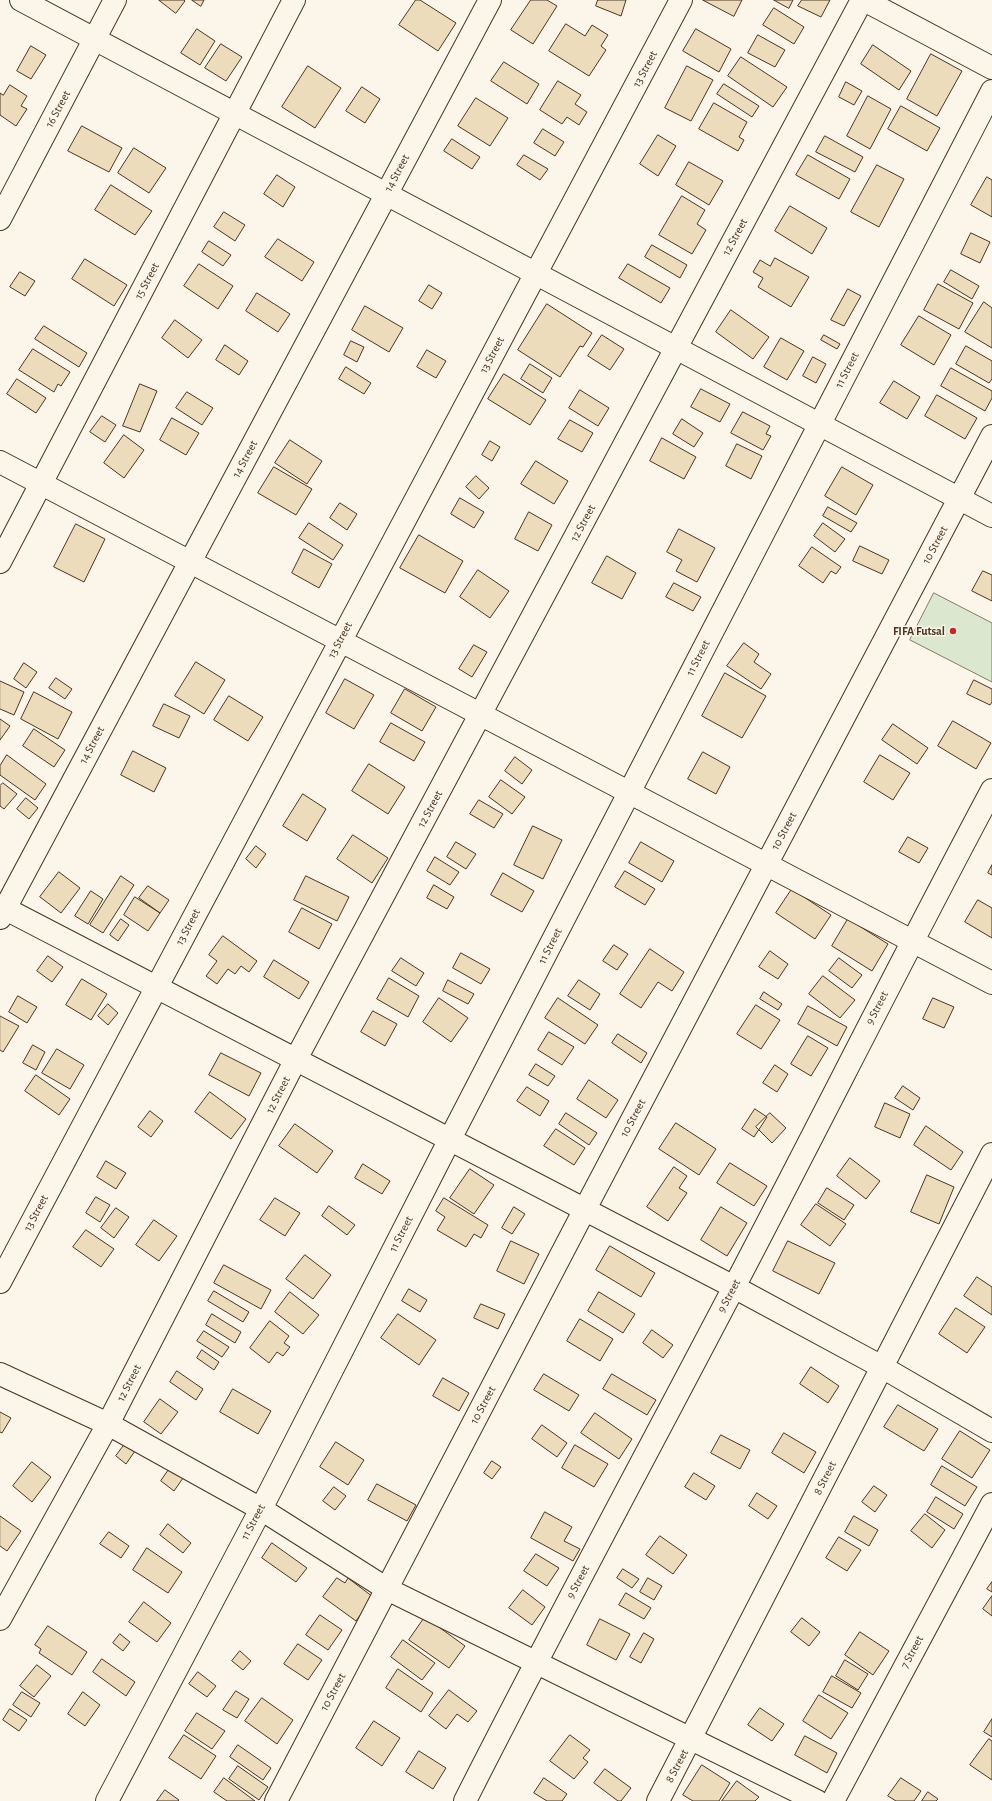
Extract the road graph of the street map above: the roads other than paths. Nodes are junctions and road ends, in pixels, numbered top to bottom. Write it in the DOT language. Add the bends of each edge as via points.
graph roads {
  1 [pos="21,0"];
  2 [pos="115,0"];
  3 [pos="294,0"];
  4 [pos="490,0"];
  5 [pos="681,0"];
  6 [pos="863,0"];
  7 [pos="94,39"];
  8 [pos="992,68"];
  9 [pos="992,91"];
  10 [pos="234,114"];
  11 [pos="386,194"];
  12 [pos="0,219"];
  13 [pos="536,274"];
  14 [pos="676,348"];
  15 [pos="819,424"];
  16 [pos="992,436"];
  17 [pos="0,462"];
  18 [pos="41,484"];
  19 [pos="959,498"];
  20 [pos="992,516"];
  21 [pos="0,562"];
  22 [pos="190,562"];
  23 [pos="340,641"];
  24 [pos="480,715"];
  25 [pos="992,790"];
  26 [pos="628,793"];
  27 [pos="766,865"];
  28 [pos="2,911"];
  29 [pos="911,942"];
  30 [pos="992,983"];
  31 [pos="156,987"];
  32 [pos="296,1059"];
  33 [pos="450,1139"];
  34 [pos="992,1154"];
  35 [pos="585,1209"];
  36 [pos="0,1282"];
  37 [pos="734,1287"];
  38 [pos="882,1367"];
  39 [pos="0,1374"];
  40 [pos="108,1424"];
  41 [pos="992,1431"];
  42 [pos="992,1504"];
  43 [pos="260,1509"];
  44 [pos="387,1589"];
  45 [pos="0,1619"];
  46 [pos="536,1662"];
  47 [pos="691,1739"];
  48 [pos="107,1801"];
  49 [pos="276,1801"];
  50 [pos="465,1801"];
  51 [pos="658,1801"];
  52 [pos="817,1801"];
  53 [pos="833,1801"];
  1 -- 7 [label="street"];
  2 -- 7 [label="street, 16 Street"];
  3 -- 10 [label="street, 15 Street"];
  4 -- 11 [label="street, 14 Street"];
  5 -- 13 [label="street, 13 Street"];
  6 -- 8 [label="street"];
  6 -- 14 [label="street, 12 Street"];
  7 -- 10 [label="street"];
  7 -- 12 [label="street, 16 Street"];
  9 -- 15 [label="street, 11 Street"];
  10 -- 11 [label="street"];
  10 -- 18 [label="street, 15 Street"];
  11 -- 13 [label="street"];
  11 -- 22 [label="street, 14 Street"];
  13 -- 14 [label="street"];
  13 -- 23 [label="street, 13 Street"];
  14 -- 15 [label="street"];
  14 -- 24 [label="street, 12 Street"];
  15 -- 19 [label="street"];
  15 -- 26 [label="street, 11 Street"];
  16 -- 19 [label="street, 10 Street"];
  17 -- 18 [label="street"];
  18 -- 21 [label="street, 15 Street"];
  18 -- 22 [label="street"];
  19 -- 20 [label="street"];
  19 -- 27 [label="street, 10 Street"];
  22 -- 23 [label="street"];
  22 -- 28 [label="street, 14 Street"];
  23 -- 24 [label="street"];
  23 -- 31 [label="street, 13 Street"];
  24 -- 26 [label="street"];
  24 -- 32 [label="street, 12 Street"];
  25 -- 29 [label="street, 9 Street"];
  26 -- 27 [label="street"];
  26 -- 33 [label="street, 11 Street"];
  27 -- 29 [label="street"];
  27 -- 35 [label="street, 10 Street"];
  28 -- 31 [label="street"];
  29 -- 30 [label="street"];
  29 -- 37 [label="street, 9 Street"];
  31 -- 32 [label="street"];
  31 -- 36 [label="street, 13 Street"];
  32 -- 33 [label="street"];
  32 -- 40 [label="street, 12 Street"];
  33 -- 35 [label="street"];
  33 -- 43 [label="street, 11 Street"];
  34 -- 38 [label="street, 8 Street"];
  35 -- 37 [label="street"];
  35 -- 44 [label="street, 10 Street"];
  37 -- 38 [label="street"];
  37 -- 46 [label="street, 9 Street"];
  38 -- 41 [label="street"];
  38 -- 47 [label="street, 8 Street"];
  39 -- 40 [label="street"];
  40 -- 43 [label="street"];
  40 -- 45 [label="street, 12 Street"];
  42 -- 53 [label="street, 7 Street"];
  43 -- 44 [label="street"];
  43 -- 48 [label="street, 11 Street"];
  44 -- 46 [label="street"];
  44 -- 49 [label="street, 10 Street"];
  46 -- 47 [label="street"];
  46 -- 50 [label="street, 9 Street"];
  47 -- 51 [label="street, 8 Street"];
  47 -- 52 [label="street"];
}
